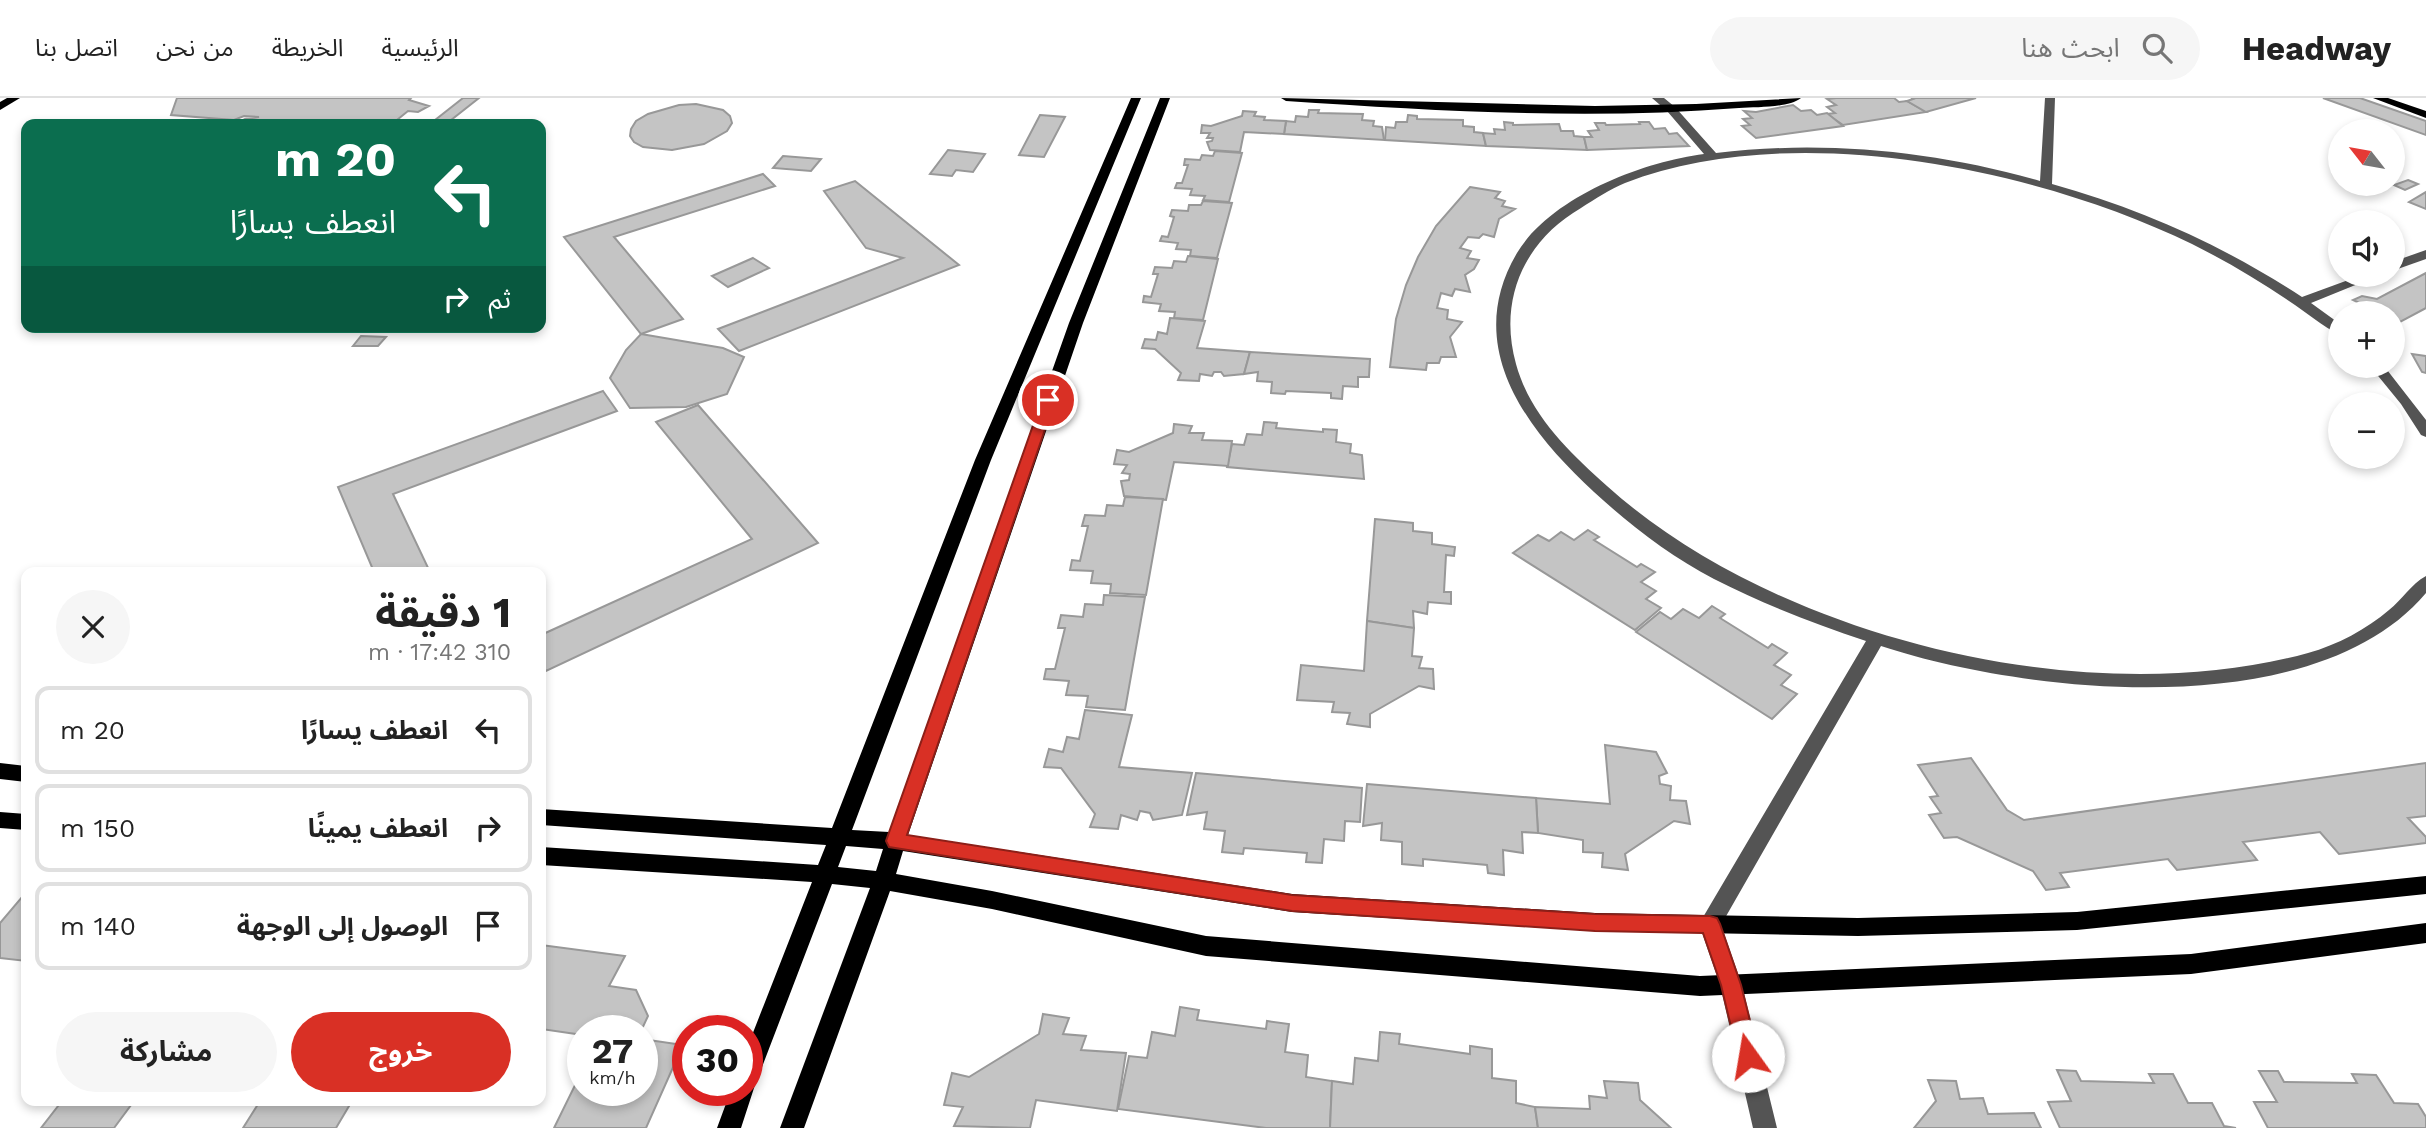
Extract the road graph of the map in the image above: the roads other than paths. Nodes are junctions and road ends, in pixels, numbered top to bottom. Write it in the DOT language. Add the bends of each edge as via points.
graph roads {
  1 [pos="15,98"];
  2 [pos="1136,98"];
  3 [pos="1165,98"];
  4 [pos="1286,98"];
  5 [pos="1428,98"];
  6 [pos="1725,98"];
  7 [pos="1796,98"];
  8 [pos="2050,98"];
  9 [pos="2378,98"];
  10 [pos="2402,98"];
  11 [pos="1664,103"];
  12 [pos="2426,106"];
  13 [pos="0,107"];
  14 [pos="2426,115"];
  15 [pos="1713,157"];
  16 [pos="2046,185"];
  17 [pos="2426,254"];
  18 [pos="2405,262"];
  19 [pos="2341,287"];
  20 [pos="2302,302"];
  21 [pos="2328,322"];
  22 [pos="2387,378"];
  23 [pos="2426,432"];
  24 [pos="2426,582"];
  25 [pos="1876,639"];
  26 [pos="0,771"];
  27 [pos="21,773"];
  28 [pos="546,817"];
  29 [pos="0,820"];
  30 [pos="21,822"];
  31 [pos="840,836"];
  32 [pos="895,841"];
  33 [pos="546,856"];
  34 [pos="824,874"];
  35 [pos="883,881"];
  36 [pos="2426,885"];
  37 [pos="1710,924"];
  38 [pos="2426,933"];
  39 [pos="1731,985"];
  40 [pos="763,1036"];
  41 [pos="737,1106"];
  42 [pos="729,1128"];
  43 [pos="792,1128"];
  44 [pos="1765,1128"];
  1 -- 13 [label="main road"];
  2 -- 31 [label="main road" via="983,460"];
  3 -- 32 [label="main road" via="1076,323"];
  4 -- 11 [label="main road" via="1409,106"];
  5 -- 11 [label="main road"];
  6 -- 11 [label="main road"];
  7 -- 11 [label="main road" via="1742,106"];
  8 -- 16 [label="street"];
  9 -- 14 [label="main road"];
  10 -- 12 [label="main road"];
  11 -- 15 [label="street"];
  15 -- 16 [label="street" via="1800,150 1895,155"];
  15 -- 25 [label="street" via="1672,164 1609,184 1546,226 1525,248 1503,302 1510,366 1525,402 1549,438 1615,507 1736,582"];
  16 -- 20 [label="street" via="2154,222 2206,246"];
  17 -- 18 [label="street"];
  19 -- 20 [label="street"];
  20 -- 21 [label="street"];
  22 -- 23 [label="street"];
  24 -- 25 [label="street" via="2399,612 2360,639 2310,659 2250,674 2195,680 2108,681 2031,674"];
  25 -- 37 [label="street"];
  26 -- 27 [label="main road"];
  28 -- 31 [label="main road"];
  29 -- 30 [label="main road"];
  31 -- 32 [label="main road"];
  31 -- 34 [label="main road"];
  32 -- 35 [label="main road"];
  32 -- 37 [label="main road" via="1292,903 1595,922"];
  33 -- 34 [label="main road"];
  34 -- 35 [label="main road"];
  34 -- 40 [label="main road"];
  35 -- 39 [label="main road" via="1206,946"];
  35 -- 43 [label="main road"];
  36 -- 37 [label="main road" via="2077,921 1858,928"];
  37 -- 39 [label="street"];
  38 -- 39 [label="main road" via="2191,964"];
  39 -- 44 [label="street"];
  41 -- 42 [label="main road"];
}
